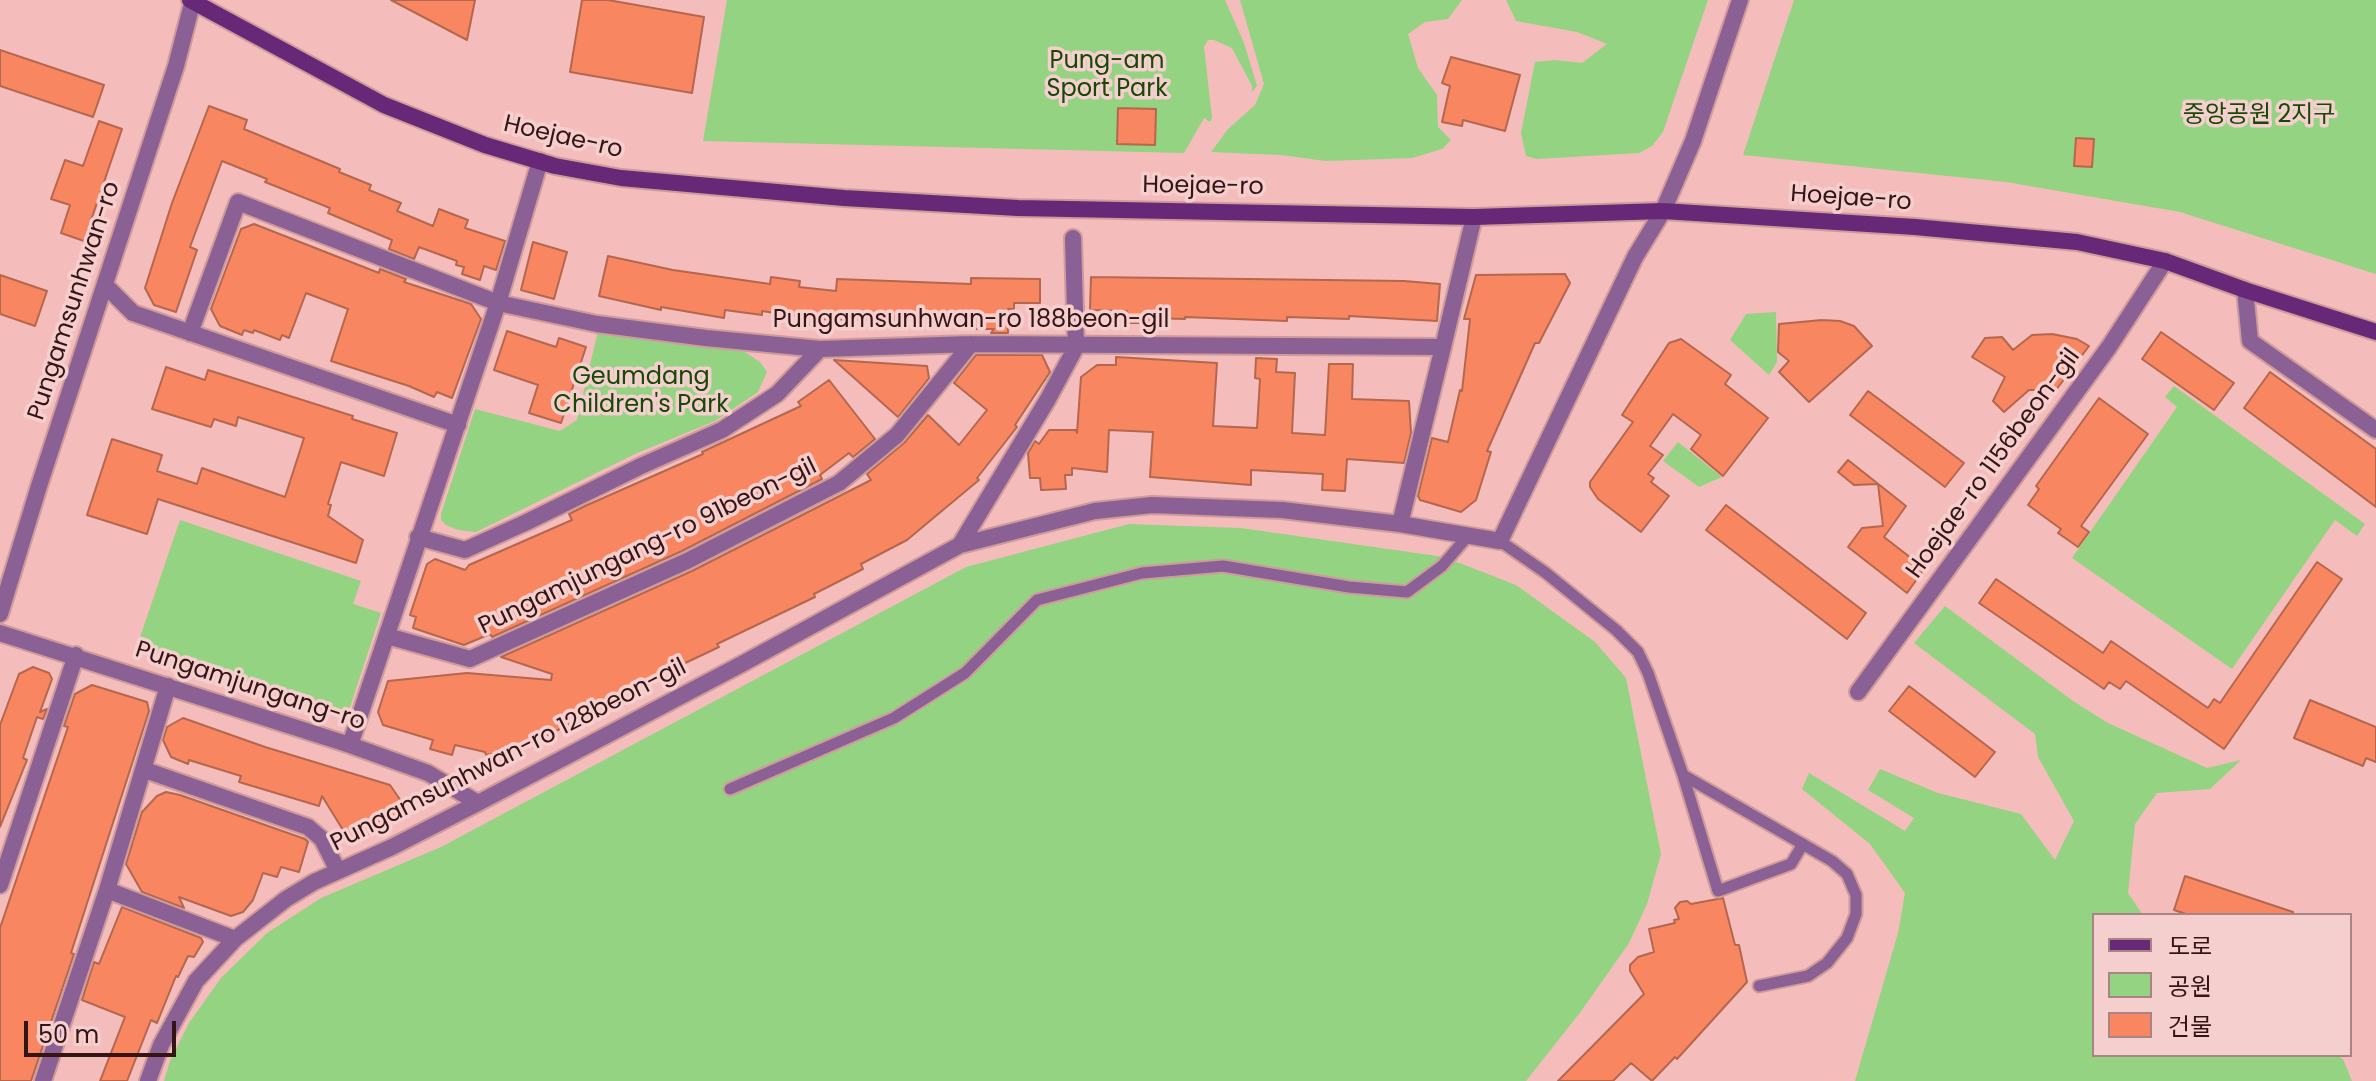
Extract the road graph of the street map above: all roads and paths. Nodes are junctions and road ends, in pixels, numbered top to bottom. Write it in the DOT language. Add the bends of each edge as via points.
graph roads {
  1 [pos="1740,0"];
  2 [pos="192,1"];
  3 [pos="540,161"];
  4 [pos="1663,211"];
  5 [pos="1474,217"];
  6 [pos="1073,238"];
  7 [pos="2165,261"];
  8 [pos="106,286"];
  9 [pos="2245,290"];
  10 [pos="498,303"];
  11 [pos="2376,332"];
  12 [pos="190,333"];
  13 [pos="971,344"];
  14 [pos="1076,347"];
  15 [pos="1443,347"];
  16 [pos="820,349"];
  17 [pos="458,425"];
  18 [pos="2376,430"];
  19 [pos="1400,524"];
  20 [pos="418,537"];
  21 [pos="1467,537"];
  22 [pos="1500,541"];
  23 [pos="960,545"];
  24 [pos="0,614"];
  25 [pos="0,633"];
  26 [pos="387,636"];
  27 [pos="76,655"];
  28 [pos="168,686"];
  29 [pos="1858,692"];
  30 [pos="350,745"];
  31 [pos="145,770"];
  32 [pos="1683,775"];
  33 [pos="730,789"];
  34 [pos="478,803"];
  35 [pos="1803,844"];
  36 [pos="338,871"];
  37 [pos="0,885"];
  38 [pos="107,890"];
  39 [pos="235,939"];
  40 [pos="1759,986"];
  41 [pos="43,1081"];
  42 [pos="148,1081"];
  1 -- 4 [label="street" via="1693,141"];
  2 -- 3 [label="main road, Hoejae-ro" via="384,105"];
  2 -- 8 [label="street, Pungamsunhwan-ro"];
  3 -- 5 [label="main road, Hoejae-ro" via="621,178 859,199 1018,208"];
  3 -- 10 [label="street"];
  4 -- 5 [label="main road, Hoejae-ro"];
  4 -- 7 [label="main road, Hoejae-ro" via="2077,242"];
  4 -- 22 [label="street" via="1635,257"];
  5 -- 15 [label="street"];
  6 -- 14 [label="street"];
  7 -- 9 [label="main road, Hoejae-ro"];
  7 -- 29 [label="street, Hoejae-ro 1156beon-gil" via="2109,347"];
  8 -- 12 [label="street" via="133,313"];
  8 -- 24 [label="street, Pungamsunhwan-ro"];
  9 -- 11 [label="main road, Hoejae-ro"];
  9 -- 18 [label="street" via="2250,341"];
  10 -- 12 [label="street, Pungamsunhwan-ro 188beon-gil" via="238,202"];
  10 -- 16 [label="street, Pungamsunhwan-ro 188beon-gil" via="612,326"];
  10 -- 17 [label="street"];
  12 -- 17 [label="street"];
  13 -- 14 [label="street, Pungamsunhwan-ro 188beon-gil"];
  13 -- 16 [label="street, Pungamsunhwan-ro 188beon-gil"];
  13 -- 26 [label="street, Pungamjungang-ro 91beon-gil" via="897,435 839,483 687,561 470,659"];
  14 -- 15 [label="street, Pungamsunhwan-ro 188beon-gil"];
  14 -- 23 [label="street"];
  15 -- 19 [label="street"];
  16 -- 20 [label="street" via="777,394 722,430 527,522 465,550"];
  17 -- 20 [label="street"];
  19 -- 21 [label="street, Pungamsunhwan-ro 128beon-gil"];
  19 -- 23 [label="street, Pungamsunhwan-ro 128beon-gil" via="1282,510 1152,505 1095,511"];
  20 -- 26 [label="street"];
  21 -- 22 [label="street, Pungamsunhwan-ro 128beon-gil"];
  21 -- 33 [label="lane" via="1442,566 1407,592 1223,566 1142,573 1037,600 965,673 894,718"];
  22 -- 32 [label="lane" via="1638,652"];
  23 -- 34 [label="street, Pungamsunhwan-ro 128beon-gil"];
  25 -- 27 [label="street, Pungamjungang-ro"];
  26 -- 30 [label="street"];
  27 -- 28 [label="street, Pungamjungang-ro"];
  27 -- 37 [label="street"];
  28 -- 30 [label="street, Pungamjungang-ro"];
  28 -- 31 [label="street"];
  30 -- 34 [label="street, Pungamjungang-ro" via="428,773"];
  31 -- 36 [label="street" via="308,827 322,839"];
  31 -- 38 [label="street"];
  32 -- 35 [label="lane"];
  32 -- 35 [label="lane" via="1718,891 1791,864"];
  34 -- 36 [label="street, Pungamsunhwan-ro 128beon-gil"];
  35 -- 40 [label="lane" via="1847,874 1856,895 1856,914 1847,938 1827,963 1808,976"];
  36 -- 39 [label="street, Pungamsunhwan-ro 128beon-gil" via="286,899"];
  38 -- 39 [label="street"];
  38 -- 41 [label="street"];
  39 -- 42 [label="street, Pungamsunhwan-ro 128beon-gil" via="196,981"];
}
